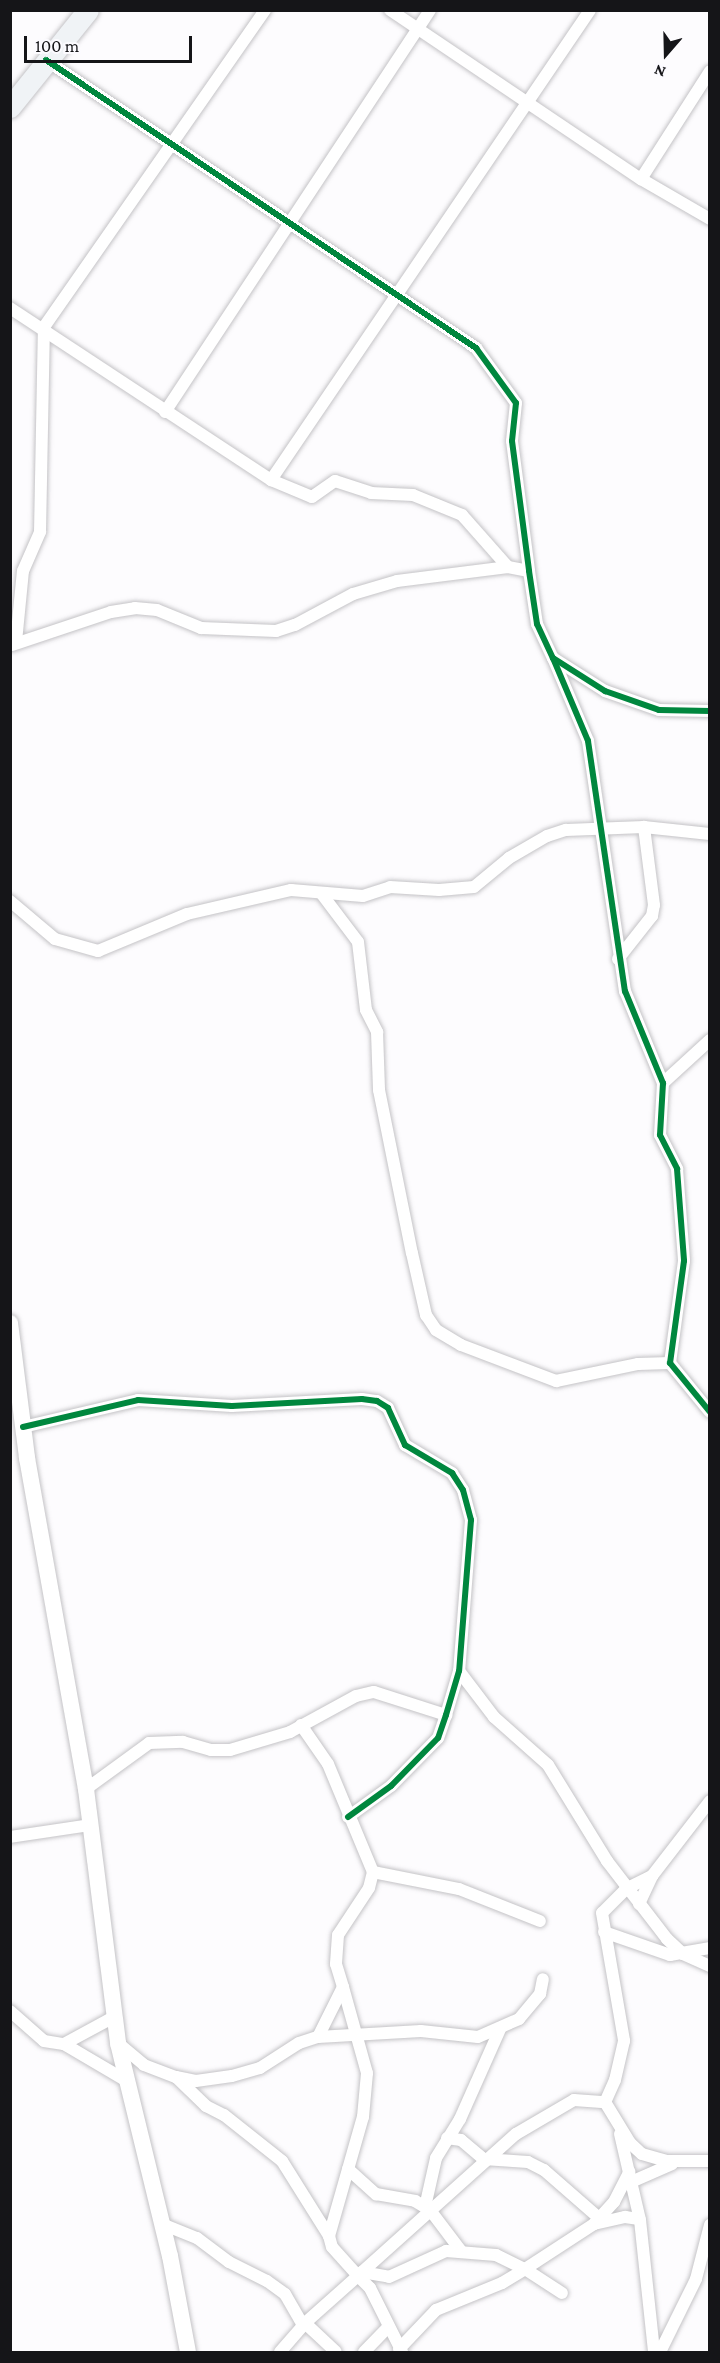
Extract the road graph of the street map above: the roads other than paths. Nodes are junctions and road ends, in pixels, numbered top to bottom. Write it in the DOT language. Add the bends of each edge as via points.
graph roads {
  1 [pos="88,10"];
  2 [pos="265,10"];
  3 [pos="390,10"];
  4 [pos="430,10"];
  5 [pos="590,10"];
  6 [pos="417,29"];
  7 [pos="46,60"];
  8 [pos="710,71"];
  9 [pos="528,103"];
  10 [pos="10,107"];
  11 [pos="172,148"];
  12 [pos="641,179"];
  13 [pos="710,219"];
  14 [pos="289,225"];
  15 [pos="396,296"];
  16 [pos="10,308"];
  17 [pos="44,327"];
  18 [pos="165,412"];
  19 [pos="271,480"];
  20 [pos="508,567"];
  21 [pos="530,570"];
  22 [pos="13,644"];
  23 [pos="553,658"];
  24 [pos="710,711"];
  25 [pos="644,827"];
  26 [pos="599,829"];
  27 [pos="710,834"];
  28 [pos="321,894"];
  29 [pos="10,901"];
  30 [pos="618,959"];
  31 [pos="710,1040"];
  32 [pos="663,1083"];
  33 [pos="10,1323"];
  34 [pos="670,1363"];
  35 [pos="15,1401"];
  36 [pos="710,1412"];
  37 [pos="22,1427"];
  38 [pos="459,1671"];
  39 [pos="446,1715"];
  40 [pos="301,1725"];
  41 [pos="86,1789"];
  42 [pos="710,1801"];
  43 [pos="348,1817"];
  44 [pos="90,1825"];
  45 [pos="10,1837"];
  46 [pos="373,1872"];
  47 [pos="652,1876"];
  48 [pos="627,1888"];
  49 [pos="639,1904"];
  50 [pos="540,1921"];
  51 [pos="604,1932"];
  52 [pos="710,1948"];
  53 [pos="683,1954"];
  54 [pos="710,1966"];
  55 [pos="543,1979"];
  56 [pos="343,1987"];
  57 [pos="10,2011"];
  58 [pos="114,2017"];
  59 [pos="500,2029"];
  60 [pos="357,2033"];
  61 [pos="318,2037"];
  62 [pos="118,2043"];
  63 [pos="64,2044"];
  64 [pos="176,2077"];
  65 [pos="125,2079"];
  66 [pos="605,2102"];
  67 [pos="619,2124"];
  68 [pos="447,2139"];
  69 [pos="484,2159"];
  70 [pos="682,2161"];
  71 [pos="710,2161"];
  72 [pos="348,2169"];
  73 [pos="630,2177"];
  74 [pos="428,2209"];
  75 [pos="639,2219"];
  76 [pos="596,2221"];
  77 [pos="162,2224"];
  78 [pos="710,2225"];
  79 [pos="329,2236"];
  80 [pos="461,2251"];
  81 [pos="525,2269"];
  82 [pos="360,2274"];
  83 [pos="562,2293"];
  84 [pos="304,2324"];
  85 [pos="388,2327"];
  86 [pos="294,2337"];
  87 [pos="401,2351"];
  88 [pos="188,2352"];
  89 [pos="280,2352"];
  90 [pos="290,2352"];
  91 [pos="336,2352"];
  92 [pos="364,2352"];
  93 [pos="654,2352"];
  94 [pos="660,2352"];
  1 -- 7 [label="highway"];
  2 -- 11 [label="street"];
  3 -- 6 [label="street"];
  4 -- 6 [label="street"];
  5 -- 9 [label="street"];
  6 -- 9 [label="street"];
  6 -- 14 [label="street"];
  7 -- 10 [label="highway"];
  7 -- 11 [label="street"];
  8 -- 12 [label="street"];
  9 -- 12 [label="street"];
  9 -- 15 [label="street"];
  11 -- 14 [label="street"];
  11 -- 17 [label="street"];
  12 -- 13 [label="street"];
  14 -- 15 [label="street"];
  14 -- 18 [label="street"];
  15 -- 19 [label="street"];
  15 -- 21 [label="street" via="476,348 516,403 512,441"];
  16 -- 17 [label="street"];
  17 -- 18 [label="street"];
  17 -- 22 [label="street" via="40,532 23,571"];
  18 -- 19 [label="street"];
  19 -- 20 [label="street" via="312,497 336,481 371,493 413,495 462,515"];
  20 -- 21 [label="street"];
  20 -- 22 [label="street" via="397,581 353,594 295,626 276,630 201,628 157,610 135,608"];
  21 -- 23 [label="street" via="537,624"];
  23 -- 24 [label="street" via="605,691 659,710"];
  23 -- 26 [label="street" via="588,741"];
  25 -- 26 [label="street"];
  25 -- 27 [label="street"];
  25 -- 30 [label="street" via="652,916"];
  26 -- 28 [label="street" via="581,828 547,836 509,858 474,887 390,887 363,896"];
  26 -- 30 [label="street"];
  28 -- 29 [label="street" via="291,890 229,902 187,914 98,951 55,939"];
  28 -- 34 [label="street" via="358,942 366,1010 377,1032 379,1090 386,1125 426,1315 436,1330 461,1345 556,1381 638,1364"];
  30 -- 32 [label="street" via="625,991"];
  31 -- 32 [label="street"];
  32 -- 34 [label="street" via="660,1135 677,1169 684,1261"];
  33 -- 35 [label="main road"];
  34 -- 36 [label="street"];
  35 -- 37 [label="main road"];
  37 -- 38 [label="street" via="139,1400 232,1406 377,1401 393,1414 405,1444 452,1473 463,1490 471,1520"];
  37 -- 41 [label="main road"];
  38 -- 39 [label="street"];
  38 -- 48 [label="street" via="494,1717 548,1765"];
  39 -- 40 [label="street" via="374,1692"];
  39 -- 43 [label="street" via="438,1738 390,1786"];
  40 -- 41 [label="street" via="230,1750 211,1750 183,1742 149,1743"];
  40 -- 43 [label="street" via="328,1764"];
  41 -- 44 [label="main road"];
  42 -- 47 [label="street"];
  43 -- 46 [label="street"];
  44 -- 45 [label="street"];
  44 -- 58 [label="main road"];
  46 -- 50 [label="street" via="459,1888"];
  46 -- 56 [label="street" via="369,1888 338,1935 336,1964"];
  47 -- 48 [label="street"];
  47 -- 49 [label="street"];
  48 -- 49 [label="street"];
  48 -- 51 [label="street" via="602,1913"];
  49 -- 53 [label="street"];
  51 -- 53 [label="street" via="670,1955"];
  51 -- 66 [label="street" via="624,2041 615,2080"];
  52 -- 53 [label="street"];
  53 -- 54 [label="street"];
  55 -- 59 [label="street" via="540,1994 519,2019"];
  56 -- 60 [label="street"];
  56 -- 61 [label="street"];
  57 -- 63 [label="street" via="44,2041"];
  58 -- 62 [label="main road"];
  58 -- 63 [label="street"];
  59 -- 60 [label="street" via="478,2037 421,2031"];
  59 -- 68 [label="street" via="460,2119"];
  60 -- 61 [label="street"];
  60 -- 72 [label="street" via="367,2073 363,2117"];
  61 -- 64 [label="street" via="298,2043 260,2068 196,2081"];
  62 -- 64 [label="street" via="144,2065"];
  62 -- 65 [label="main road"];
  63 -- 65 [label="street"];
  64 -- 79 [label="street" via="206,2106 224,2115 282,2161"];
  65 -- 77 [label="main road"];
  66 -- 67 [label="street"];
  66 -- 69 [label="street" via="574,2100 516,2134"];
  67 -- 70 [label="street" via="642,2154 654,2160"];
  67 -- 73 [label="street"];
  68 -- 69 [label="street" via="460,2140"];
  68 -- 74 [label="street" via="436,2158"];
  69 -- 74 [label="street"];
  69 -- 76 [label="street" via="528,2162 544,2170"];
  70 -- 71 [label="street"];
  70 -- 73 [label="street"];
  72 -- 74 [label="street" via="376,2194 415,2201"];
  72 -- 79 [label="street"];
  73 -- 75 [label="street"];
  73 -- 76 [label="street"];
  74 -- 80 [label="street"];
  74 -- 82 [label="street"];
  75 -- 76 [label="street"];
  75 -- 93 [label="street"];
  76 -- 81 [label="street"];
  77 -- 84 [label="street" via="197,2238 229,2262 267,2281 285,2294"];
  77 -- 88 [label="main road"];
  78 -- 94 [label="street" via="696,2279"];
  79 -- 82 [label="street" via="332,2247"];
  80 -- 81 [label="street" via="496,2255"];
  80 -- 82 [label="street" via="446,2251 389,2277"];
  81 -- 83 [label="street"];
  81 -- 87 [label="street" via="502,2283 436,2310"];
  82 -- 84 [label="street"];
  82 -- 85 [label="street"];
  84 -- 86 [label="street"];
  84 -- 91 [label="street"];
  85 -- 87 [label="street"];
  85 -- 92 [label="street"];
  86 -- 89 [label="street"];
  86 -- 90 [label="street"];
}
